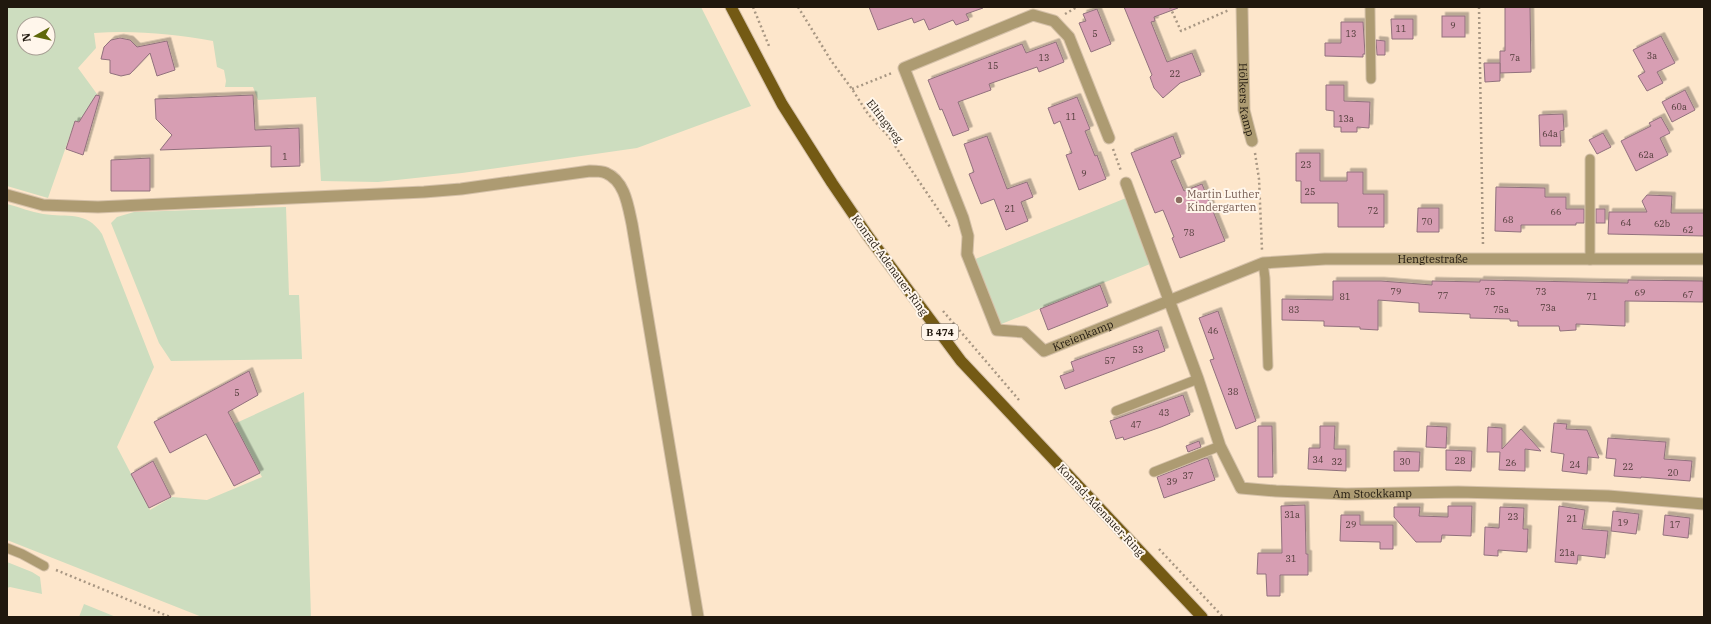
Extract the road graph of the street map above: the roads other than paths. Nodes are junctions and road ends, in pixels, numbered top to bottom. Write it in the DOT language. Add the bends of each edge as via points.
graph roads {
  1 [pos="731,7"];
  2 [pos="1242,7"];
  3 [pos="1370,7"];
  4 [pos="1032,11"];
  5 [pos="1371,79"];
  6 [pos="1109,138"];
  7 [pos="1252,141"];
  8 [pos="1590,159"];
  9 [pos="1126,183"];
  10 [pos="7,195"];
  11 [pos="1590,260"];
  12 [pos="1704,260"];
  13 [pos="1263,263"];
  14 [pos="1169,301"];
  15 [pos="1268,366"];
  16 [pos="1198,379"];
  17 [pos="1116,411"];
  18 [pos="1220,446"];
  19 [pos="1154,472"];
  20 [pos="1704,504"];
  21 [pos="7,548"];
  22 [pos="44,566"];
  23 [pos="698,617"];
  24 [pos="1202,617"];
  1 -- 24 [label="main road, Konrad-Adenauer-Ring / B 474" via="782,104 828,177 868,236 961,361"];
  2 -- 7 [label="street, Hölkers Kamp" via="1244,110"];
  3 -- 5 [label="lane"];
  4 -- 6 [label="street" via="1054,21 1069,38"];
  4 -- 14 [label="street, Kreienkamp" via="904,68 968,236 967,254 998,330 1024,332 1044,350"];
  8 -- 11 [label="lane"];
  9 -- 14 [label="street"];
  10 -- 23 [label="street" via="43,205 98,207 424,192 590,171 606,173 619,182 627,203"];
  11 -- 12 [label="street, Hengtestraße"];
  11 -- 13 [label="street, Hengtestraße" via="1325,259"];
  13 -- 14 [label="street, Hengtestraße"];
  13 -- 15 [label="lane"];
  14 -- 16 [label="street, Am Stockkamp"];
  16 -- 17 [label="lane"];
  16 -- 18 [label="street, Am Stockkamp"];
  18 -- 19 [label="lane"];
  18 -- 20 [label="street, Am Stockkamp" via="1241,488 1346,494 1458,492 1608,496"];
  21 -- 22 [label="lane"];
}
